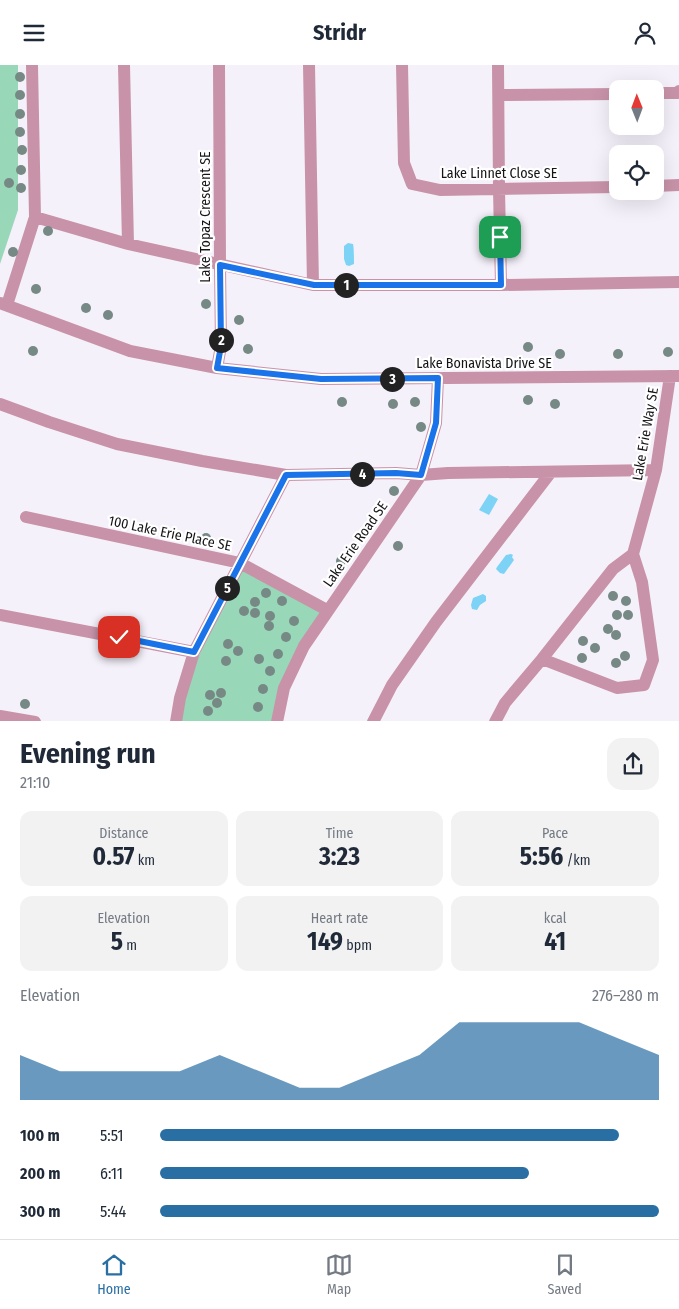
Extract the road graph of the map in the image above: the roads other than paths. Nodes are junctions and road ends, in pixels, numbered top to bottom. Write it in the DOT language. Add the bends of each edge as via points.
graph roads {
  1 [pos="32,65"];
  2 [pos="124,65"];
  3 [pos="219,65"];
  4 [pos="309,65"];
  5 [pos="402,65"];
  6 [pos="498,65"];
  7 [pos="679,91"];
  8 [pos="664,93"];
  9 [pos="609,94"];
  10 [pos="499,95"];
  11 [pos="679,185"];
  12 [pos="664,186"];
  13 [pos="609,187"];
  14 [pos="498,189"];
  15 [pos="35,217"];
  16 [pos="128,244"];
  17 [pos="220,265"];
  18 [pos="679,282"];
  19 [pos="314,285"];
  20 [pos="501,285"];
  21 [pos="4,304"];
  22 [pos="217,368"];
  23 [pos="675,376"];
  24 [pos="438,378"];
  25 [pos="0,404"];
  26 [pos="656,470"];
  27 [pos="551,472"];
  28 [pos="286,475"];
  29 [pos="421,475"];
  30 [pos="26,517"];
  31 [pos="632,554"];
  32 [pos="240,563"];
  33 [pos="328,610"];
  34 [pos="0,615"];
  35 [pos="194,652"];
  36 [pos="542,659"];
  37 [pos="0,716"];
  38 [pos="35,721"];
  39 [pos="176,721"];
  40 [pos="277,721"];
  41 [pos="372,721"];
  42 [pos="495,721"];
  1 -- 15 [label="street"];
  2 -- 16 [label="street"];
  3 -- 17 [label="street, Lake Topaz Crescent SE"];
  4 -- 19 [label="street"];
  5 -- 14 [label="street, Lake Linnet Close SE" via="404,163 412,184 440,190"];
  6 -- 10 [label="street"];
  7 -- 8 [label="street"];
  9 -- 10 [label="street"];
  10 -- 14 [label="street"];
  11 -- 12 [label="street"];
  13 -- 14 [label="street, Lake Linnet Close SE"];
  14 -- 20 [label="street"];
  15 -- 16 [label="street"];
  15 -- 21 [label="street"];
  16 -- 17 [label="street"];
  17 -- 19 [label="street"];
  17 -- 22 [label="street, Lake Topaz Crescent SE" via="221,346"];
  18 -- 20 [label="street"];
  19 -- 20 [label="street"];
  21 -- 22 [label="street, Lake Bonavista Drive SE" via="130,351"];
  22 -- 24 [label="street, Lake Bonavista Drive SE" via="321,379"];
  23 -- 24 [label="street, Lake Bonavista Drive SE"];
  23 -- 26 [label="street, Lake Erie Way SE"];
  24 -- 29 [label="street, Lake Erie Road SE" via="436,423"];
  25 -- 28 [label="street" via="117,444"];
  26 -- 27 [label="street"];
  26 -- 31 [label="street, Lake Erie Way SE"];
  27 -- 29 [label="street"];
  27 -- 41 [label="street" via="436,621 392,685"];
  28 -- 29 [label="street"];
  28 -- 32 [label="street"];
  29 -- 33 [label="street, Lake Erie Road SE"];
  30 -- 32 [label="street, 100 Lake Erie Place SE"];
  31 -- 36 [label="street" via="614,569"];
  31 -- 36 [label="street" via="642,582 653,660 644,685 617,688"];
  32 -- 33 [label="street, 100 Lake Erie Place SE"];
  32 -- 35 [label="street"];
  33 -- 40 [label="street, Lake Erie Road SE" via="304,646 284,688"];
  34 -- 35 [label="street"];
  35 -- 39 [label="street"];
  36 -- 42 [label="street" via="505,703"];
  37 -- 38 [label="street"];
}
